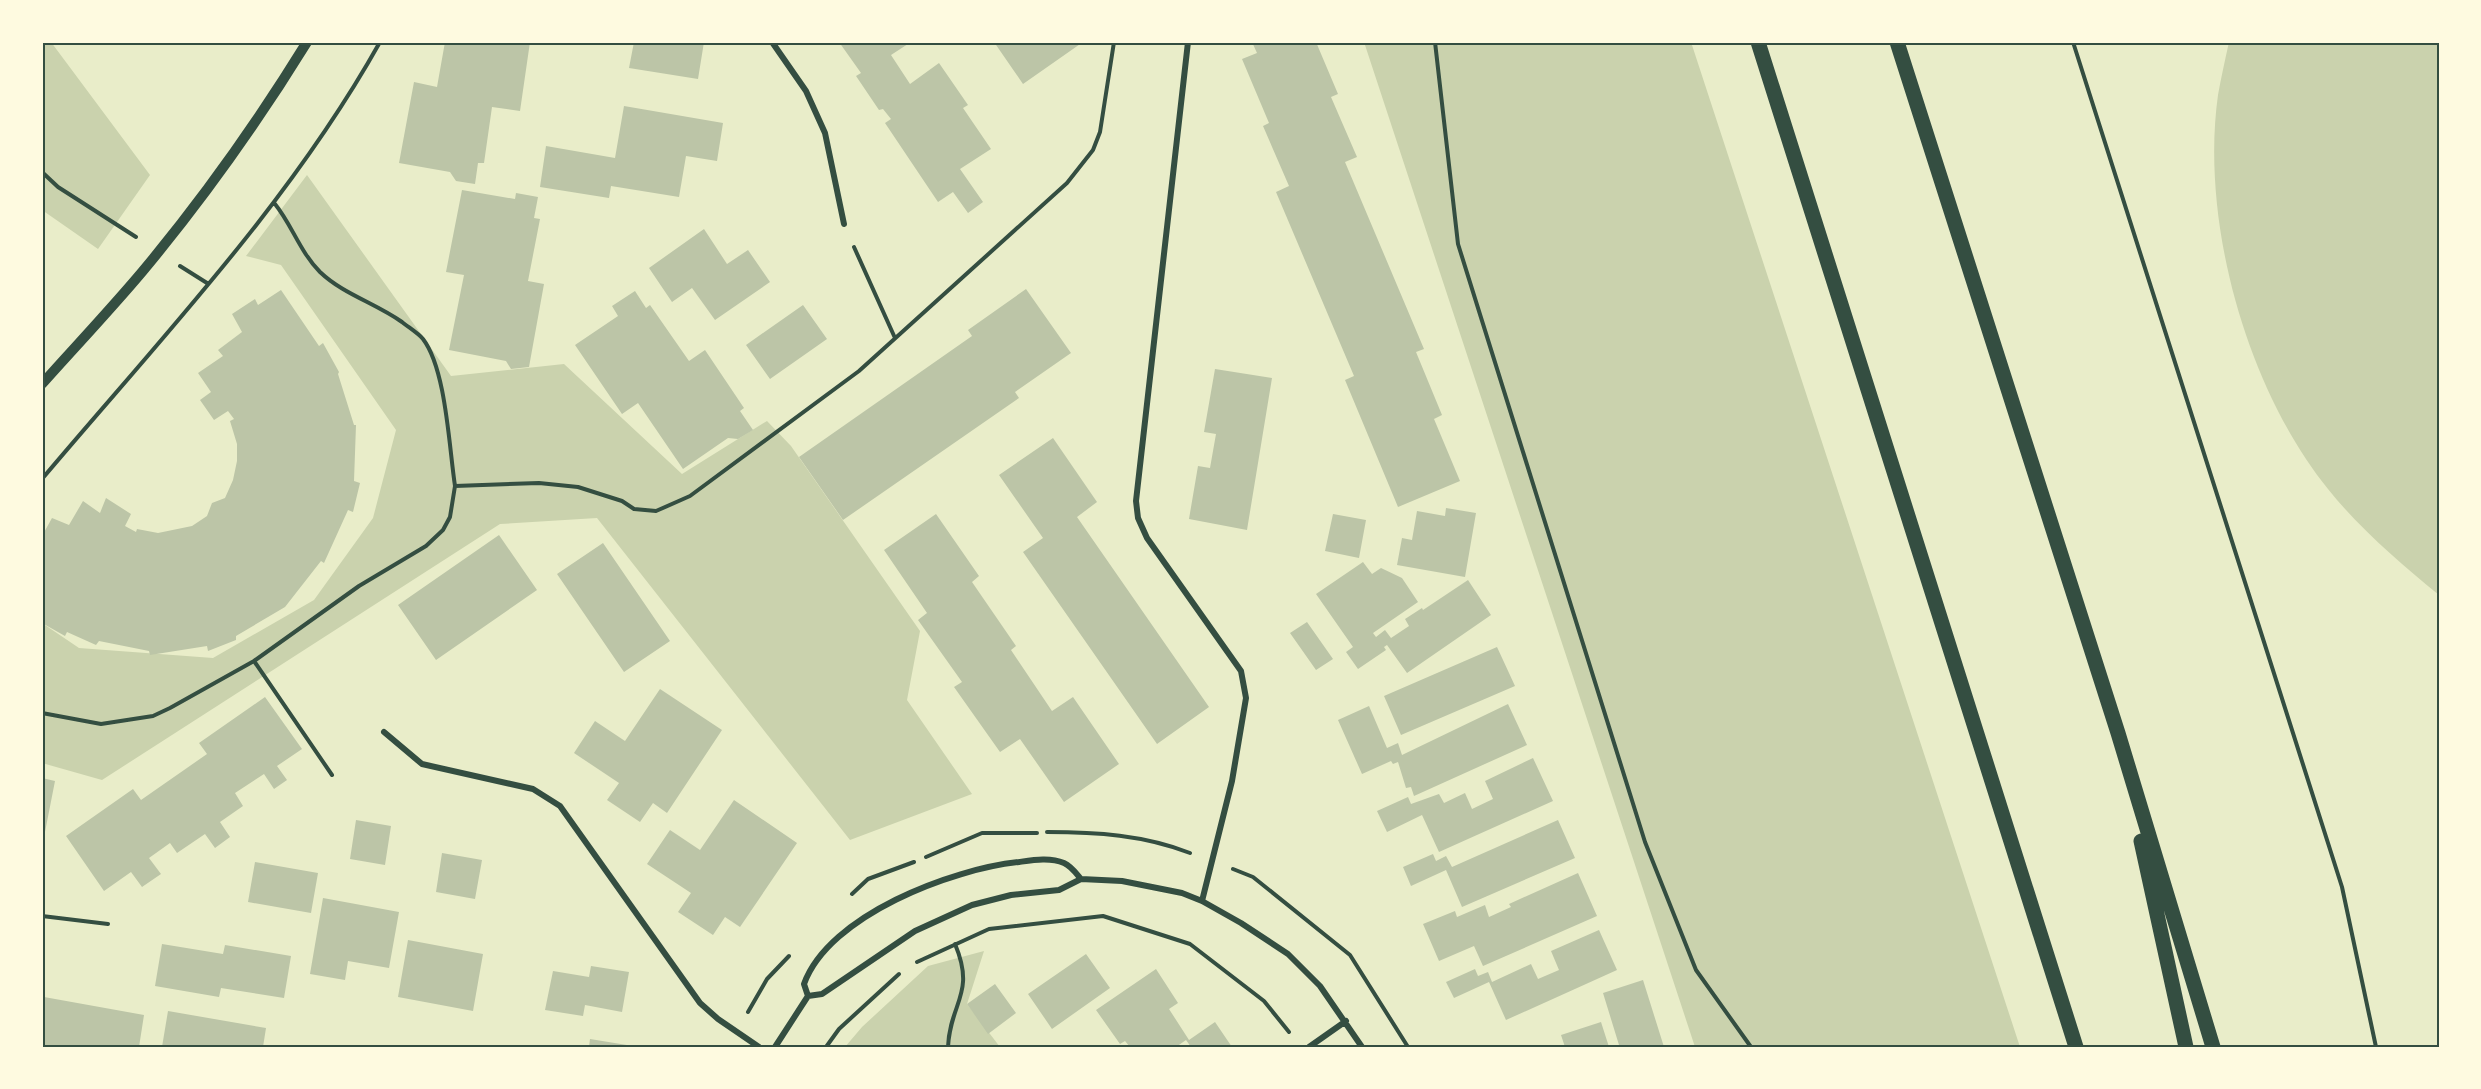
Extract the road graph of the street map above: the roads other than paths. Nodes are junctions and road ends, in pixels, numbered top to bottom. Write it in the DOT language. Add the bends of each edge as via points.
graph roads {
  1 [pos="307,42"];
  2 [pos="772,42"];
  3 [pos="1188,42"];
  4 [pos="1758,42"];
  5 [pos="1897,42"];
  6 [pos="844,224"];
  7 [pos="42,384"];
  8 [pos="384,732"];
  9 [pos="2118,732"];
  10 [pos="1081,879"];
  11 [pos="1202,901"];
  12 [pos="808,996"];
  13 [pos="1346,1021"];
  14 [pos="759,1047"];
  15 [pos="775,1047"];
  16 [pos="1309,1047"];
  17 [pos="1362,1047"];
  18 [pos="2076,1047"];
  19 [pos="2186,1047"];
  20 [pos="2213,1047"];
  1 -- 7 [label="street" via="256,123 158,251"];
  2 -- 6 [label="street" via="820,119 832,155"];
  3 -- 11 [label="street" via="1136,501 1147,538 1241,671 1246,691 1232,781"];
  4 -- 18 [label="main road"];
  5 -- 9 [label="main road"];
  8 -- 14 [label="street" via="422,764 533,789 560,806 700,1003"];
  9 -- 19 [label="main road"];
  9 -- 20 [label="main road"];
  10 -- 11 [label="street" via="1122,881"];
  10 -- 12 [label="street" via="1059,890 991,900 944,917 908,936 822,994"];
  10 -- 12 [label="street" via="1064,863 1031,861 977,869 912,892 867,917 820,954 804,984"];
  11 -- 13 [label="street" via="1241,922 1301,965"];
  12 -- 15 [label="street"];
  13 -- 16 [label="street"];
  13 -- 17 [label="street"];
}
